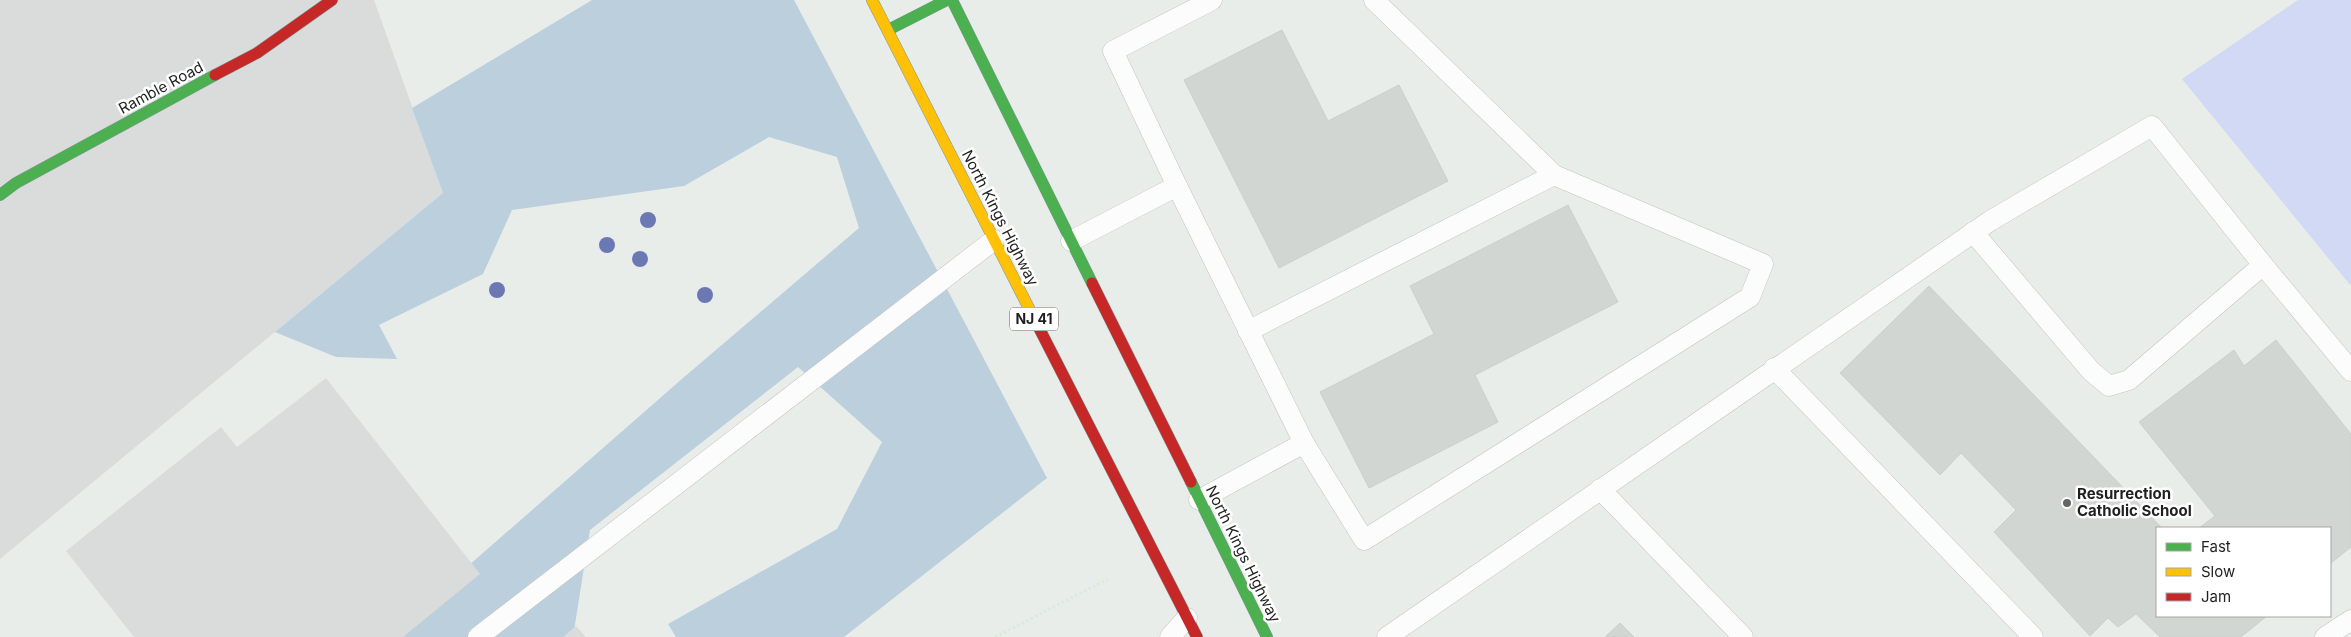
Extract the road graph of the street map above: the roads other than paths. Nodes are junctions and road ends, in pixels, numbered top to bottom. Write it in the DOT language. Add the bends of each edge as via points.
graph roads {
  1 [pos="332,0"];
  2 [pos="872,0"];
  3 [pos="947,0"];
  4 [pos="952,0"];
  5 [pos="1212,0"];
  6 [pos="1374,0"];
  7 [pos="888,30"];
  8 [pos="1554,175"];
  9 [pos="1176,186"];
  10 [pos="0,195"];
  11 [pos="1973,232"];
  12 [pos="994,240"];
  13 [pos="1071,241"];
  14 [pos="2263,265"];
  15 [pos="1248,331"];
  16 [pos="1774,368"];
  17 [pos="2351,371"];
  18 [pos="1304,442"];
  19 [pos="1600,489"];
  20 [pos="1199,500"];
  21 [pos="1187,618"];
  22 [pos="2351,620"];
  23 [pos="478,637"];
  24 [pos="1170,637"];
  25 [pos="1197,637"];
  26 [pos="1267,637"];
  27 [pos="1387,637"];
  28 [pos="1743,637"];
  29 [pos="2033,637"];
  30 [pos="2325,637"];
  1 -- 10 [label="main road, Ramble Road" via="258,53 16,183"];
  2 -- 7 [label="main road, North Kings Highway / NJ 41"];
  3 -- 7 [label="main road"];
  4 -- 13 [label="main road, North Kings Highway"];
  5 -- 9 [label="lane" via="1113,51"];
  6 -- 8 [label="lane"];
  7 -- 12 [label="main road, North Kings Highway / NJ 41"];
  8 -- 15 [label="lane"];
  8 -- 18 [label="lane" via="1763,264 1750,297 1364,540"];
  9 -- 13 [label="lane"];
  9 -- 15 [label="lane"];
  11 -- 14 [label="lane" via="2152,126"];
  11 -- 14 [label="lane" via="2091,371 2109,386 2129,380"];
  11 -- 16 [label="lane"];
  12 -- 21 [label="main road, North Kings Highway / NJ 41"];
  12 -- 23 [label="lane"];
  13 -- 20 [label="main road, North Kings Highway"];
  14 -- 17 [label="lane"];
  15 -- 18 [label="lane"];
  16 -- 19 [label="lane"];
  16 -- 29 [label="lane"];
  18 -- 20 [label="lane"];
  19 -- 27 [label="lane"];
  19 -- 28 [label="lane"];
  20 -- 26 [label="main road, North Kings Highway"];
  21 -- 24 [label="lane"];
  21 -- 25 [label="main road, North Kings Highway / NJ 41"];
  22 -- 30 [label="lane"];
}
